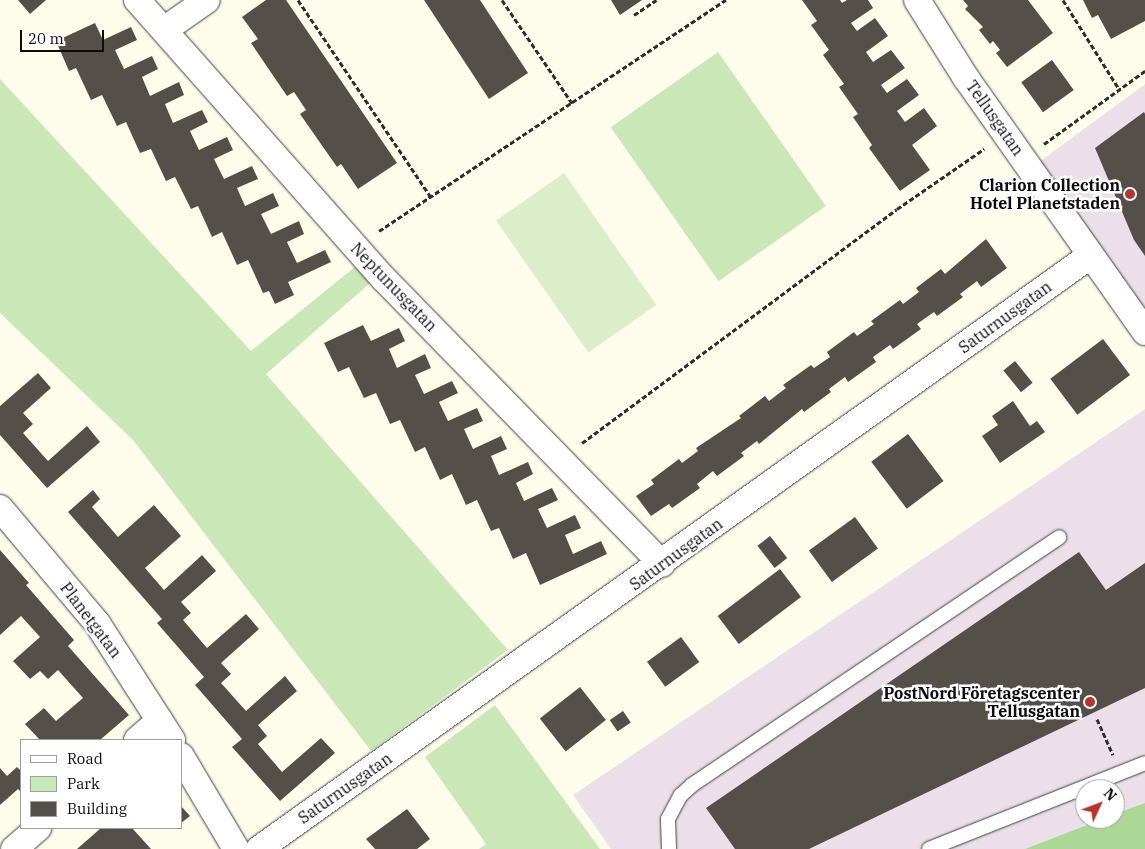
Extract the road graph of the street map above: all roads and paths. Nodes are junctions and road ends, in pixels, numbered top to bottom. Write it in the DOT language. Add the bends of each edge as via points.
graph roads {
  1 [pos="137,0"];
  2 [pos="207,0"];
  3 [pos="298,0"];
  4 [pos="502,0"];
  5 [pos="656,0"];
  6 [pos="726,0"];
  7 [pos="917,0"];
  8 [pos="1063,0"];
  9 [pos="634,15"];
  10 [pos="164,30"];
  11 [pos="1145,71"];
  12 [pos="1119,89"];
  13 [pos="572,103"];
  14 [pos="1005,134"];
  15 [pos="1023,159"];
  16 [pos="431,197"];
  17 [pos="355,247"];
  18 [pos="1090,255"];
  19 [pos="1145,332"];
  20 [pos="562,458"];
  21 [pos="0,508"];
  22 [pos="1059,537"];
  23 [pos="662,564"];
  24 [pos="1097,719"];
  25 [pos="166,730"];
  26 [pos="140,739"];
  27 [pos="182,758"];
  28 [pos="1145,763"];
  29 [pos="1121,772"];
  30 [pos="37,829"];
  31 [pos="14,849"];
  32 [pos="236,849"];
  33 [pos="259,849"];
  34 [pos="670,849"];
  35 [pos="929,849"];
  1 -- 10 [label="street, Neptunusgatan"];
  2 -- 10 [label="street"];
  3 -- 16 [label="path"];
  4 -- 13 [label="path"];
  5 -- 9 [label="path"];
  6 -- 13 [label="path"];
  7 -- 14 [label="street, Tellusgatan"];
  8 -- 12 [label="path"];
  10 -- 17 [label="street, Neptunusgatan"];
  11 -- 12 [label="path"];
  12 -- 15 [label="path"];
  13 -- 16 [label="path"];
  14 -- 15 [label="street, Tellusgatan"];
  14 -- 20 [label="path" via="896,209"];
  15 -- 18 [label="street, Tellusgatan"];
  16 -- 17 [label="path"];
  17 -- 20 [label="street, Neptunusgatan"];
  18 -- 19 [label="street, Tellusgatan"];
  18 -- 23 [label="street, Saturnusgatan"];
  20 -- 23 [label="street, Neptunusgatan"];
  21 -- 25 [label="street, Planetgatan" via="97,623"];
  22 -- 34 [label="lane" via="692,785 681,795 668,818"];
  23 -- 33 [label="street, Saturnusgatan"];
  24 -- 29 [label="path"];
  25 -- 26 [label="street"];
  27 -- 32 [label="street"];
  28 -- 29 [label="lane"];
  29 -- 35 [label="lane"];
  30 -- 31 [label="street"];
}
